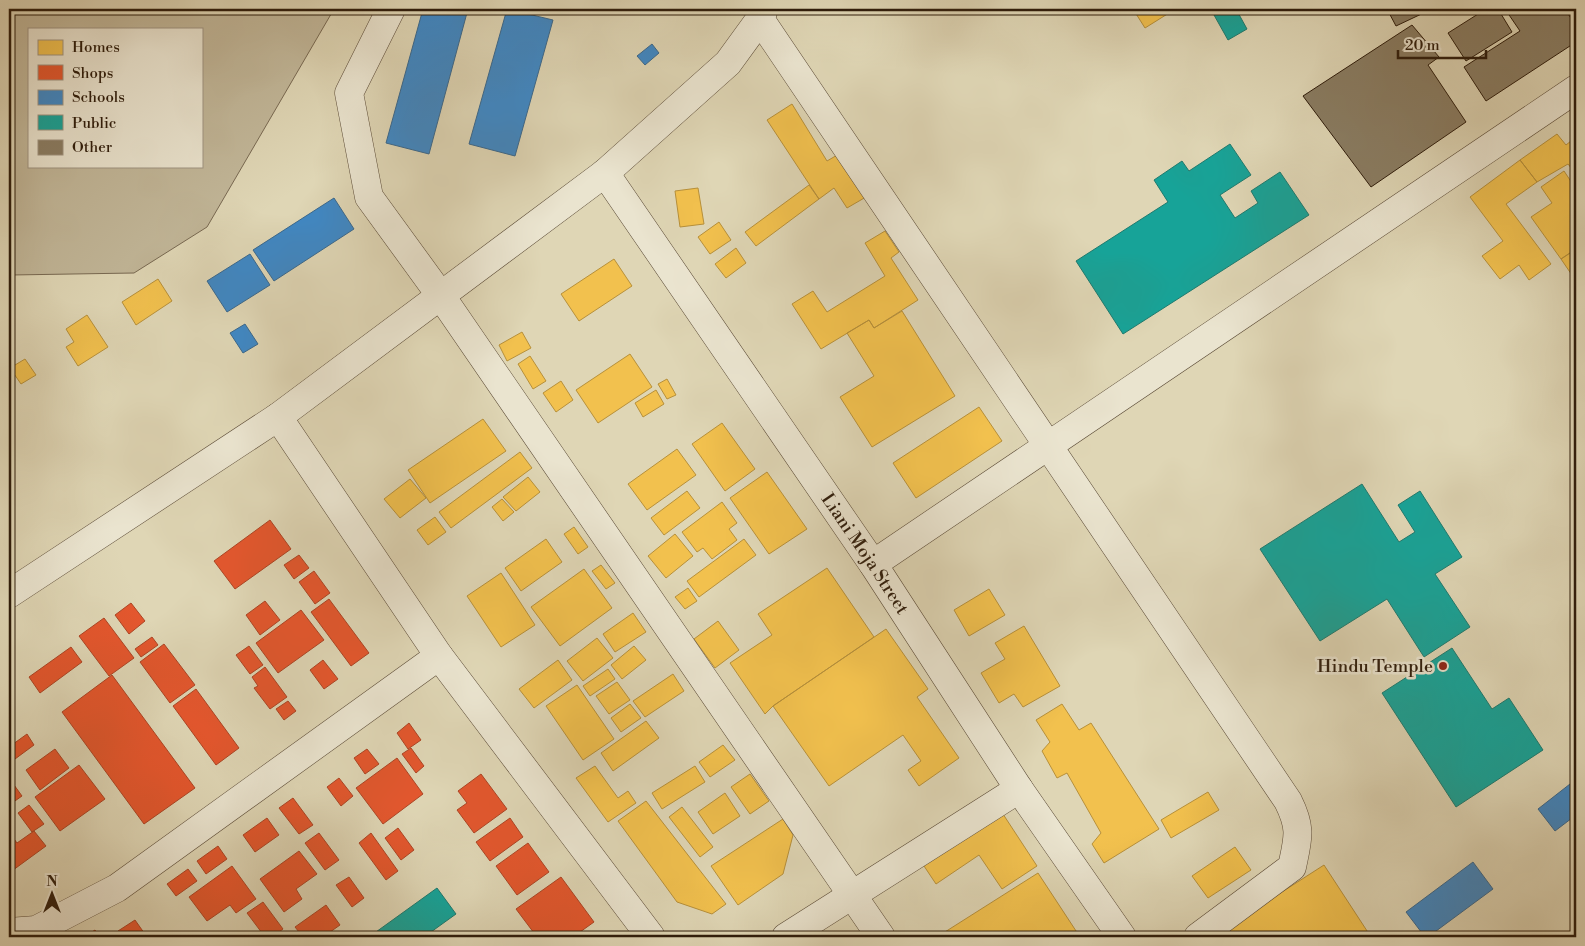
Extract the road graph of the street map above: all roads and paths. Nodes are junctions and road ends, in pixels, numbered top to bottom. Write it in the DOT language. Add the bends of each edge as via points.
graph roads {
  1 [pos="391,9"];
  2 [pos="762,14"];
  3 [pos="1576,89"];
  4 [pos="605,172"];
  5 [pos="441,296"];
  6 [pos="278,417"];
  7 [pos="1047,446"];
  8 [pos="873,564"];
  9 [pos="9,594"];
  10 [pos="439,656"];
  11 [pos="1019,789"];
  12 [pos="851,894"];
  13 [pos="9,932"];
  14 [pos="651,937"];
  15 [pos="786,937"];
  16 [pos="881,937"];
  17 [pos="1122,937"];
  18 [pos="1198,937"];
  1 -- 5 [label="street" via="349,93 369,197"];
  2 -- 4 [label="street" via="728,63"];
  2 -- 7 [label="street"];
  3 -- 7 [label="street"];
  4 -- 5 [label="street"];
  4 -- 8 [label="street, Liani Moja Street"];
  5 -- 6 [label="street"];
  5 -- 12 [label="street"];
  6 -- 9 [label="street"];
  6 -- 10 [label="street"];
  7 -- 8 [label="street"];
  7 -- 18 [label="street" via="1288,801 1297,819 1298,839 1292,867"];
  8 -- 11 [label="street, Liani Moja Street"];
  10 -- 13 [label="street" via="117,888 36,930"];
  10 -- 14 [label="street"];
  11 -- 12 [label="street"];
  11 -- 17 [label="street, Liani Moja Street"];
  12 -- 15 [label="street"];
  12 -- 16 [label="street"];
}
